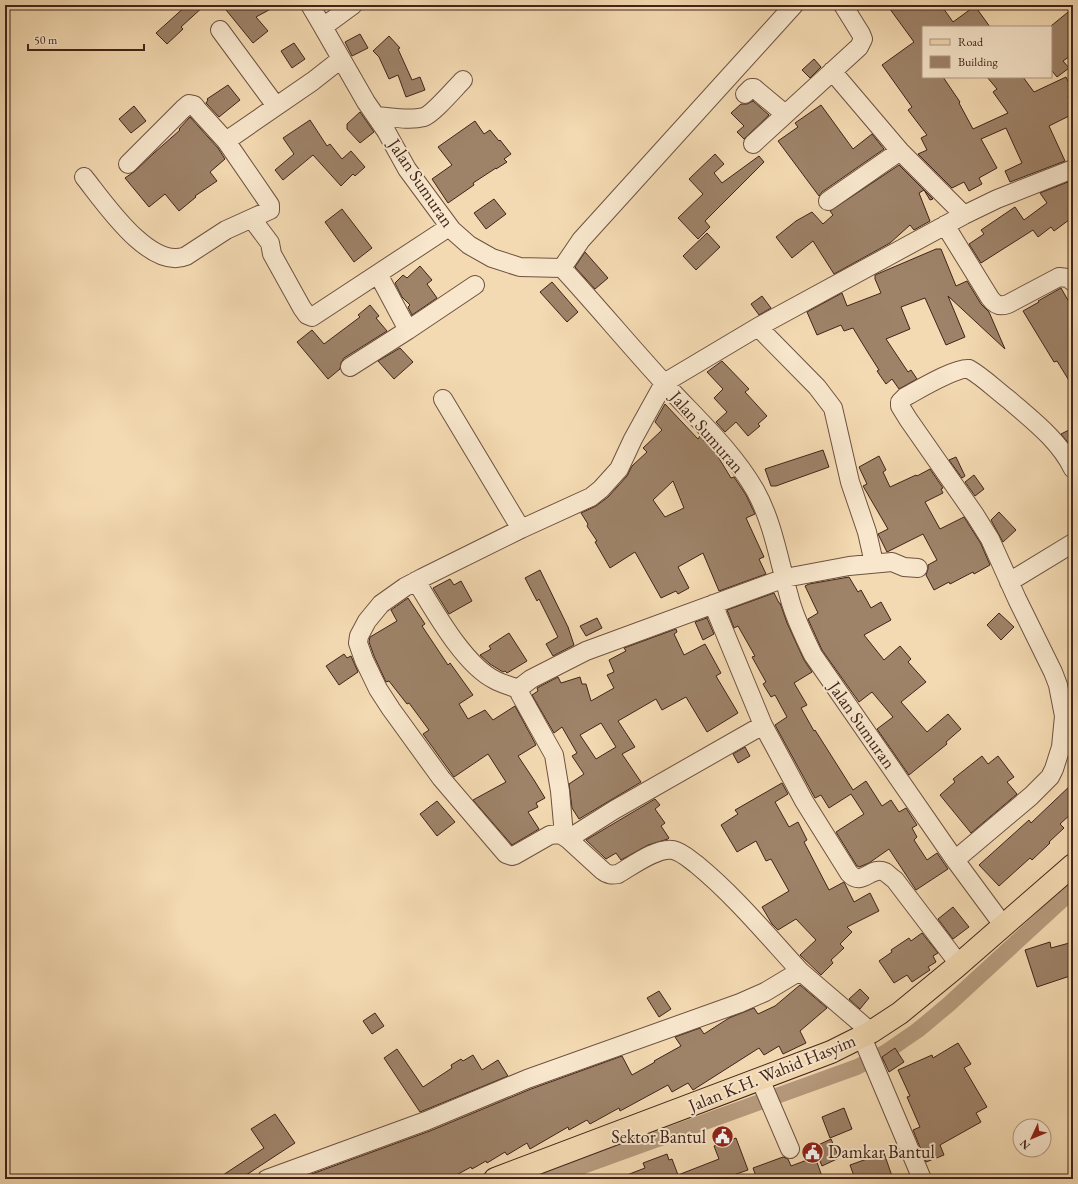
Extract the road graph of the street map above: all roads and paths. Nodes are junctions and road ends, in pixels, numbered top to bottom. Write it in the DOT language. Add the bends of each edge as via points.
graph roads {
  1 [pos="310,5"];
  2 [pos="353,5"];
  3 [pos="794,5"];
  4 [pos="843,5"];
  5 [pos="323,27"];
  6 [pos="220,30"];
  7 [pos="341,59"];
  8 [pos="832,71"];
  9 [pos="463,80"];
  10 [pos="745,94"];
  11 [pos="276,106"];
  12 [pos="785,114"];
  13 [pos="376,116"];
  14 [pos="226,141"];
  15 [pos="753,144"];
  16 [pos="900,151"];
  17 [pos="128,164"];
  18 [pos="1073,169"];
  19 [pos="84,177"];
  20 [pos="828,201"];
  21 [pos="964,215"];
  22 [pos="252,219"];
  23 [pos="945,225"];
  24 [pos="449,227"];
  25 [pos="562,268"];
  26 [pos="378,274"];
  27 [pos="1073,282"];
  28 [pos="475,285"];
  29 [pos="758,328"];
  30 [pos="408,330"];
  31 [pos="350,367"];
  32 [pos="664,383"];
  33 [pos="443,400"];
  34 [pos="1073,469"];
  35 [pos="521,529"];
  36 [pos="1073,543"];
  37 [pos="874,563"];
  38 [pos="918,568"];
  39 [pos="785,578"];
  40 [pos="416,581"];
  41 [pos="1009,582"];
  42 [pos="713,604"];
  43 [pos="518,689"];
  44 [pos="763,725"];
  45 [pos="566,837"];
  46 [pos="955,860"];
  47 [pos="1073,865"];
  48 [pos="1003,925"];
  49 [pos="959,964"];
  50 [pos="800,971"];
  51 [pos="865,1036"];
  52 [pos="762,1083"];
  53 [pos="790,1149"];
  54 [pos="920,1178"];
  55 [pos="267,1179"];
  56 [pos="495,1179"];
  1 -- 5 [label="street, Jalan Sumuran"];
  2 -- 5 [label="street"];
  3 -- 25 [label="street" via="580,240"];
  4 -- 8 [label="street" via="862,39 859,47"];
  5 -- 7 [label="street, Jalan Sumuran"];
  6 -- 11 [label="street"];
  7 -- 11 [label="street"];
  7 -- 13 [label="street, Jalan Sumuran"];
  8 -- 12 [label="street"];
  8 -- 16 [label="street"];
  9 -- 13 [label="street" via="425,117"];
  10 -- 12 [label="street" via="754,88"];
  11 -- 14 [label="street"];
  12 -- 15 [label="street"];
  13 -- 24 [label="street, Jalan Sumuran" via="407,169"];
  14 -- 17 [label="street" via="194,105 189,104"];
  14 -- 22 [label="street" via="270,205 270,210"];
  16 -- 20 [label="street"];
  16 -- 21 [label="street"];
  18 -- 21 [label="street"];
  19 -- 22 [label="street" via="142,244 168,258 186,256 226,230"];
  21 -- 23 [label="street"];
  22 -- 26 [label="street" via="270,243 272,254 307,315 317,315"];
  23 -- 27 [label="street" via="990,298 999,306 1059,278 1068,278"];
  23 -- 29 [label="street"];
  24 -- 25 [label="street, Jalan Sumuran" via="469,245 492,258 520,266"];
  24 -- 26 [label="street"];
  25 -- 32 [label="street, Jalan Sumuran"];
  26 -- 30 [label="street"];
  28 -- 30 [label="street"];
  29 -- 32 [label="street"];
  29 -- 37 [label="street" via="817,387 833,408 850,482 867,532"];
  30 -- 31 [label="street"];
  32 -- 35 [label="street" via="619,468 601,489 591,497"];
  32 -- 39 [label="street, Jalan Sumuran" via="737,463 755,490 762,504"];
  33 -- 35 [label="street"];
  34 -- 41 [label="street" via="1069,460 1047,433 969,369 964,368 950,374 900,402 908,419 983,526"];
  35 -- 40 [label="street"];
  36 -- 41 [label="street"];
  37 -- 38 [label="street" via="892,562 904,567"];
  37 -- 39 [label="street"];
  39 -- 42 [label="street"];
  39 -- 46 [label="street, Jalan Sumuran" via="797,621 813,655"];
  40 -- 43 [label="street" via="469,659 494,680"];
  40 -- 45 [label="street" via="381,604 359,636 360,650 378,689 441,778 506,854 515,855 554,834"];
  41 -- 46 [label="street" via="1058,685 1064,716 1061,747 1054,769 1043,785"];
  42 -- 43 [label="street" via="586,651 531,679"];
  42 -- 44 [label="street"];
  43 -- 45 [label="street" via="554,755"];
  44 -- 45 [label="street"];
  44 -- 49 [label="street" via="804,801 853,878 859,879 876,871 885,872 895,880"];
  45 -- 50 [label="street" via="603,872 610,875 618,874 654,853 672,850 682,853 716,881"];
  46 -- 48 [label="street, Jalan Sumuran"];
  47 -- 48 [label="main road, Jalan K.H. Wahid Hasyim"];
  48 -- 49 [label="main road, Jalan K.H. Wahid Hasyim"];
  49 -- 51 [label="main road, Jalan K.H. Wahid Hasyim" via="900,1013"];
  50 -- 51 [label="street"];
  50 -- 55 [label="street" via="765,992 740,1003 527,1079 426,1121"];
  51 -- 52 [label="main road, Jalan K.H. Wahid Hasyim"];
  51 -- 54 [label="street" via="872,1061"];
  52 -- 53 [label="street"];
  52 -- 56 [label="main road, Jalan K.H. Wahid Hasyim" via="717,1096"];
}
